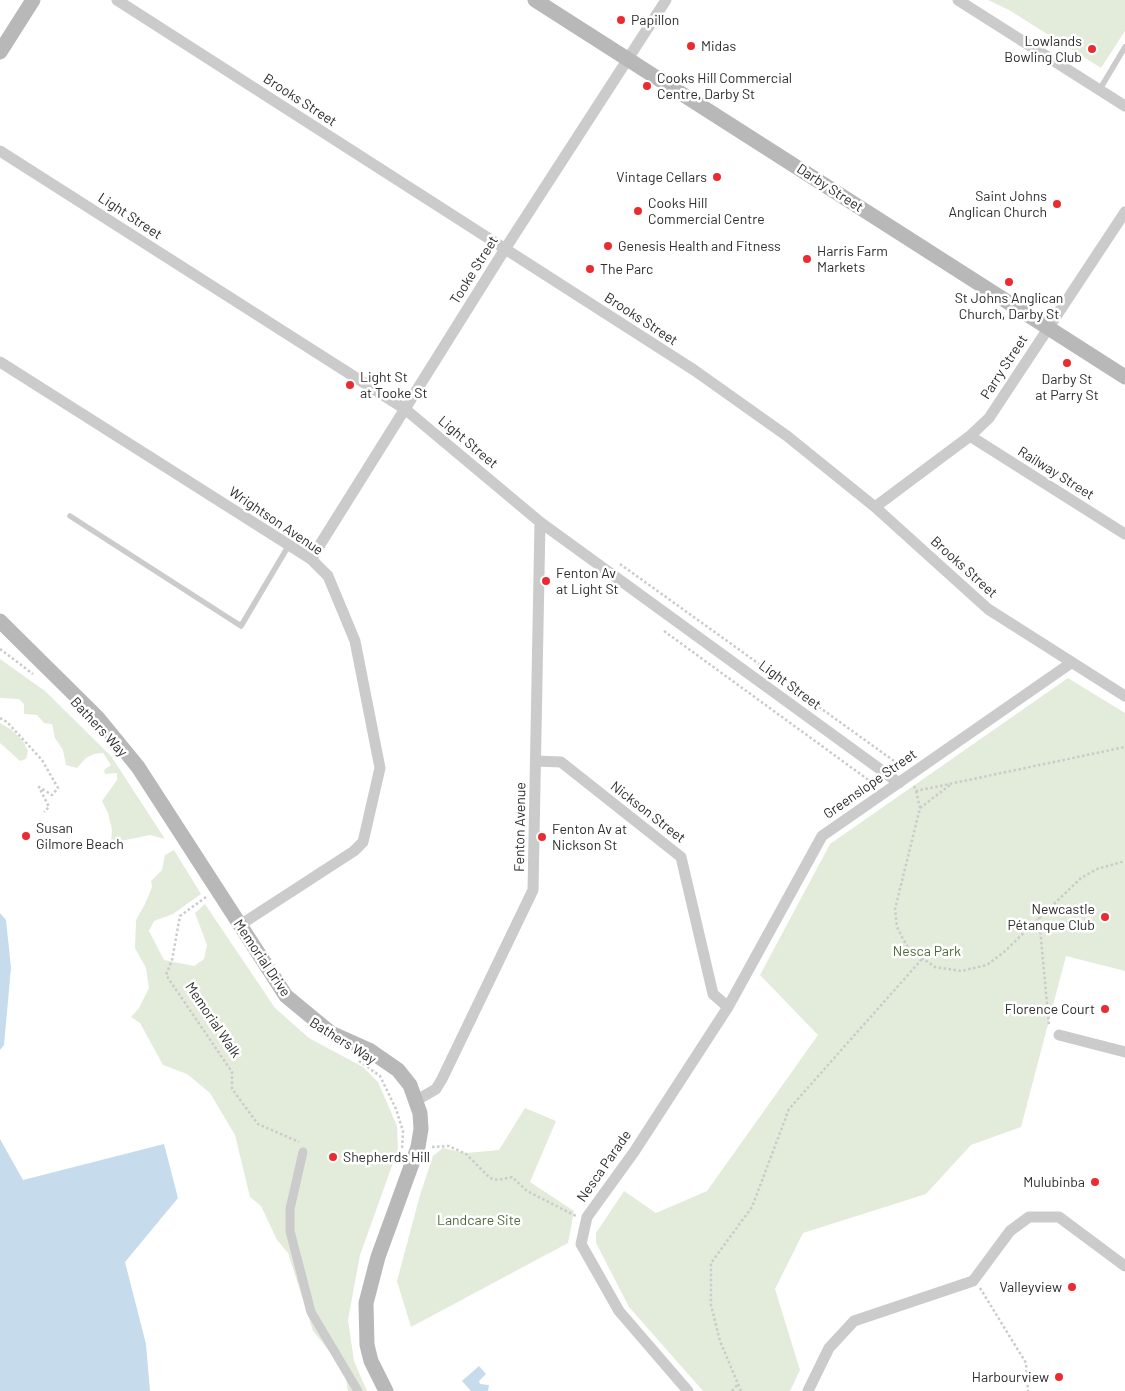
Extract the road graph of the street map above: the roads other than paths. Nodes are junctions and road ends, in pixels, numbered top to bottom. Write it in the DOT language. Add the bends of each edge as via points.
graph roads {
  1 [pos="32,0"];
  2 [pos="117,0"];
  3 [pos="535,0"];
  4 [pos="666,0"];
  5 [pos="958,0"];
  6 [pos="1125,47"];
  7 [pos="0,52"];
  8 [pos="628,59"];
  9 [pos="1100,89"];
  10 [pos="1125,106"];
  11 [pos="0,150"];
  12 [pos="1125,212"];
  13 [pos="505,249"];
  14 [pos="1049,328"];
  15 [pos="0,362"];
  16 [pos="1125,377"];
  17 [pos="405,409"];
  18 [pos="970,436"];
  19 [pos="875,508"];
  20 [pos="70,516"];
  21 [pos="540,522"];
  22 [pos="1125,534"];
  23 [pos="289,545"];
  24 [pos="311,559"];
  25 [pos="0,621"];
  26 [pos="1071,663"];
  27 [pos="1125,696"];
  28 [pos="536,761"];
  29 [pos="899,783"];
  30 [pos="240,926"];
  31 [pos="728,1007"];
  32 [pos="1059,1036"];
  33 [pos="1125,1052"];
  34 [pos="417,1100"];
  35 [pos="303,1152"];
  36 [pos="1125,1266"];
  37 [pos="358,1391"];
  38 [pos="386,1391"];
  39 [pos="688,1391"];
  40 [pos="808,1391"];
  1 -- 7 [label="main road"];
  2 -- 13 [label="street, Brooks Street"];
  3 -- 8 [label="main road, Darby Street"];
  4 -- 8 [label="street, Tooke Street"];
  5 -- 9 [label="street"];
  6 -- 9 [label="lane"];
  8 -- 13 [label="street, Tooke Street"];
  8 -- 14 [label="main road, Darby Street"];
  9 -- 10 [label="street"];
  11 -- 17 [label="street, Light Street"];
  12 -- 14 [label="street, Parry Street"];
  13 -- 17 [label="street, Tooke Street"];
  13 -- 19 [label="street, Brooks Street" via="694,370 787,436"];
  14 -- 16 [label="main road, Darby Street"];
  14 -- 18 [label="street, Parry Street" via="989,418"];
  15 -- 23 [label="street, Wrightson Avenue"];
  17 -- 21 [label="street, Light Street"];
  17 -- 24 [label="street, Tooke Street"];
  18 -- 19 [label="street, Parry Street"];
  18 -- 22 [label="street, Railway Street"];
  19 -- 26 [label="street, Brooks Street" via="988,609"];
  20 -- 23 [label="lane" via="241,626"];
  21 -- 28 [label="street, Fenton Avenue"];
  21 -- 29 [label="street, Light Street"];
  23 -- 24 [label="street, Wrightson Avenue"];
  24 -- 30 [label="street, Wrightson Avenue" via="328,576 355,641 380,768 363,842 358,848"];
  25 -- 30 [label="main road, Memorial Drive" via="96,717 138,767"];
  26 -- 27 [label="street, Brooks Street"];
  26 -- 29 [label="street, Greenslope Street"];
  28 -- 31 [label="street, Nickson Street" via="561,762 681,857 713,994"];
  28 -- 34 [label="street, Fenton Avenue" via="533,890 442,1079 436,1088"];
  29 -- 31 [label="street, Greenslope Street" via="822,836"];
  30 -- 34 [label="main road, Memorial Drive" via="291,1001 331,1034 369,1050 398,1070"];
  31 -- 39 [label="street, Nesca Parade" via="586,1221 581,1244 619,1312"];
  32 -- 33 [label="street"];
  34 -- 38 [label="main road, Memorial Drive" via="421,1129 418,1147 378,1257 366,1303 367,1346"];
  35 -- 37 [label="street" via="290,1209 290,1231 311,1312"];
  36 -- 40 [label="street" via="1059,1217 1029,1217 1010,1231 973,1281 854,1321 829,1348"];
}
